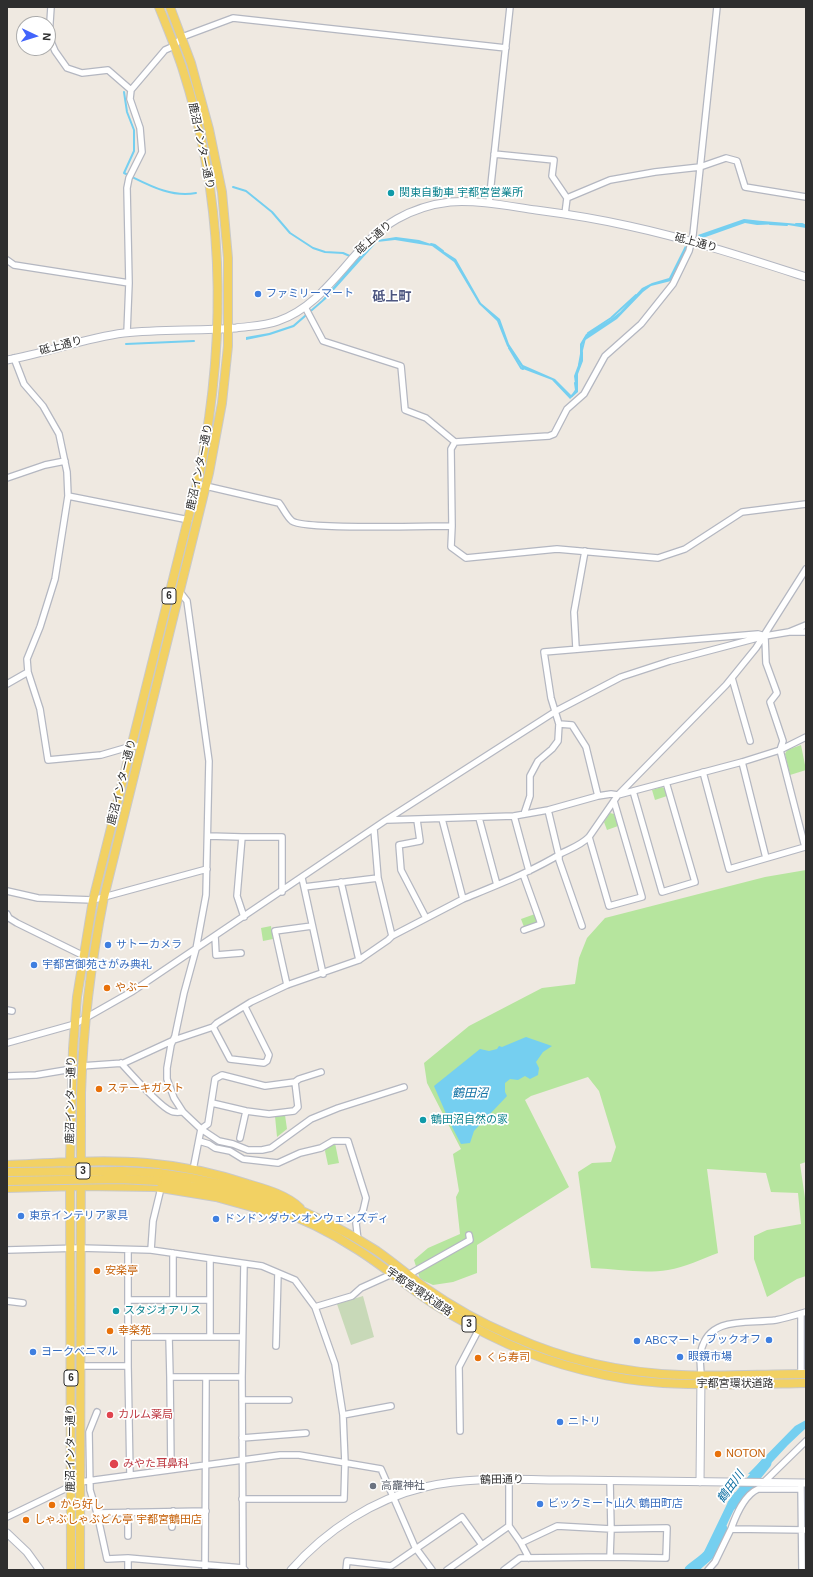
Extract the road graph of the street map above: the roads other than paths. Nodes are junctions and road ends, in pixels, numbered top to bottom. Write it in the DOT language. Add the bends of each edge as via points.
graph roads {
  1 [pos="51,7"];
  2 [pos="159,7"];
  3 [pos="170,7"];
  4 [pos="510,7"];
  5 [pos="717,7"];
  6 [pos="182,37"];
  7 [pos="174,46"];
  8 [pos="506,48"];
  9 [pos="131,90"];
  10 [pos="494,154"];
  11 [pos="700,168"];
  12 [pos="806,196"];
  13 [pos="567,198"];
  14 [pos="489,203"];
  15 [pos="565,214"];
  16 [pos="692,242"];
  17 [pos="7,260"];
  18 [pos="806,277"];
  19 [pos="129,283"];
  20 [pos="305,307"];
  21 [pos="229,328"];
  22 [pos="218,329"];
  23 [pos="127,333"];
  24 [pos="10,359"];
  25 [pos="455,442"];
  26 [pos="65,461"];
  27 [pos="7,478"];
  28 [pos="197,484"];
  29 [pos="206,486"];
  30 [pos="68,496"];
  31 [pos="806,504"];
  32 [pos="189,520"];
  33 [pos="452,526"];
  34 [pos="585,551"];
  35 [pos="806,569"];
  36 [pos="171,588"];
  37 [pos="180,592"];
  38 [pos="806,625"];
  39 [pos="789,632"];
  40 [pos="806,632"];
  41 [pos="765,636"];
  42 [pos="576,648"];
  43 [pos="28,672"];
  44 [pos="732,678"];
  45 [pos="7,684"];
  46 [pos="556,711"];
  47 [pos="560,724"];
  48 [pos="806,737"];
  49 [pos="750,741"];
  50 [pos="132,746"];
  51 [pos="141,746"];
  52 [pos="780,750"];
  53 [pos="742,762"];
  54 [pos="703,772"];
  55 [pos="666,782"];
  56 [pos="633,791"];
  57 [pos="598,796"];
  58 [pos="616,798"];
  59 [pos="548,810"];
  60 [pos="524,814"];
  61 [pos="514,816"];
  62 [pos="479,818"];
  63 [pos="386,820"];
  64 [pos="417,820"];
  65 [pos="442,820"];
  66 [pos="374,829"];
  67 [pos="208,836"];
  68 [pos="242,838"];
  69 [pos="589,838"];
  70 [pos="559,856"];
  71 [pos="766,858"];
  72 [pos="207,869"];
  73 [pos="526,872"];
  74 [pos="302,878"];
  75 [pos="378,878"];
  76 [pos="341,882"];
  77 [pos="497,885"];
  78 [pos="304,887"];
  79 [pos="7,892"];
  80 [pos="282,892"];
  81 [pos="104,897"];
  82 [pos="463,899"];
  83 [pos="93,900"];
  84 [pos="7,914"];
  85 [pos="244,917"];
  86 [pos="426,918"];
  87 [pos="312,926"];
  88 [pos="582,926"];
  89 [pos="524,930"];
  90 [pos="215,936"];
  91 [pos="392,936"];
  92 [pos="196,949"];
  93 [pos="241,953"];
  94 [pos="84,956"];
  95 [pos="360,960"];
  96 [pos="323,974"];
  97 [pos="287,985"];
  98 [pos="245,1007"];
  99 [pos="85,1018"];
  100 [pos="75,1024"];
  101 [pos="213,1027"];
  102 [pos="173,1041"];
  103 [pos="7,1043"];
  104 [pos="121,1064"];
  105 [pos="82,1066"];
  106 [pos="72,1069"];
  107 [pos="321,1072"];
  108 [pos="7,1076"];
  109 [pos="295,1082"];
  110 [pos="404,1087"];
  111 [pos="212,1103"];
  112 [pos="246,1111"];
  113 [pos="183,1112"];
  114 [pos="201,1129"];
  115 [pos="240,1138"];
  116 [pos="199,1142"];
  117 [pos="70,1162"];
  118 [pos="80,1162"];
  119 [pos="7,1165"];
  120 [pos="192,1170"];
  121 [pos="7,1172"];
  122 [pos="7,1180"];
  123 [pos="159,1180"];
  124 [pos="70,1186"];
  125 [pos="80,1186"];
  126 [pos="7,1188"];
  127 [pos="303,1211"];
  128 [pos="469,1235"];
  129 [pos="358,1240"];
  130 [pos="80,1248"];
  131 [pos="70,1249"];
  132 [pos="7,1250"];
  133 [pos="128,1250"];
  134 [pos="150,1250"];
  135 [pos="172,1253"];
  136 [pos="210,1259"];
  137 [pos="244,1264"];
  138 [pos="278,1273"];
  139 [pos="392,1274"];
  140 [pos="408,1275"];
  141 [pos="128,1300"];
  142 [pos="173,1300"];
  143 [pos="210,1300"];
  144 [pos="7,1301"];
  145 [pos="23,1303"];
  146 [pos="315,1307"];
  147 [pos="803,1313"];
  148 [pos="479,1329"];
  149 [pos="128,1337"];
  150 [pos="170,1337"];
  151 [pos="210,1337"];
  152 [pos="242,1337"];
  153 [pos="276,1346"];
  154 [pos="80,1366"];
  155 [pos="128,1366"];
  156 [pos="804,1374"];
  157 [pos="170,1377"];
  158 [pos="242,1377"];
  159 [pos="206,1378"];
  160 [pos="700,1380"];
  161 [pos="806,1383"];
  162 [pos="242,1400"];
  163 [pos="289,1400"];
  164 [pos="391,1406"];
  165 [pos="97,1412"];
  166 [pos="343,1415"];
  167 [pos="460,1431"];
  168 [pos="306,1433"];
  169 [pos="242,1438"];
  170 [pos="806,1441"];
  171 [pos="242,1459"];
  172 [pos="345,1463"];
  173 [pos="206,1465"];
  174 [pos="171,1470"];
  175 [pos="130,1475"];
  176 [pos="509,1480"];
  177 [pos="610,1480"];
  178 [pos="91,1481"];
  179 [pos="80,1482"];
  180 [pos="700,1482"];
  181 [pos="763,1483"];
  182 [pos="803,1485"];
  183 [pos="71,1486"];
  184 [pos="393,1497"];
  185 [pos="242,1499"];
  186 [pos="173,1511"];
  187 [pos="206,1511"];
  188 [pos="128,1512"];
  189 [pos="97,1513"];
  190 [pos="7,1517"];
  191 [pos="509,1526"];
  192 [pos="172,1527"];
  193 [pos="611,1529"];
  194 [pos="731,1529"];
  195 [pos="804,1530"];
  196 [pos="7,1533"];
  197 [pos="128,1536"];
  198 [pos="520,1543"];
  199 [pos="482,1545"];
  200 [pos="417,1549"];
  201 [pos="610,1557"];
  202 [pos="128,1558"];
  203 [pos="529,1558"];
  204 [pos="205,1568"];
  205 [pos="391,1568"];
  206 [pos="244,1569"];
  207 [pos="40,1570"];
  208 [pos="71,1570"];
  209 [pos="80,1570"];
  210 [pos="128,1570"];
  211 [pos="291,1570"];
  212 [pos="346,1570"];
  213 [pos="432,1570"];
  214 [pos="446,1570"];
  215 [pos="504,1570"];
  216 [pos="708,1570"];
  217 [pos="802,1570"];
  1 -- 9 [label="street" via="49,37 67,68 82,73 108,70"];
  2 -- 7 [label="main road, 鹿沼インター通り / 6"];
  3 -- 6 [label="main road, 鹿沼インター通り / 6"];
  4 -- 8 [label="street"];
  5 -- 11 [label="street"];
  6 -- 7 [label="street"];
  6 -- 8 [label="street" via="233,18"];
  6 -- 21 [label="main road, 鹿沼インター通り / 6" via="209,129 222,192 228,258"];
  7 -- 9 [label="street" via="165,50"];
  7 -- 22 [label="main road, 鹿沼インター通り / 6" via="200,132 211,194 218,258"];
  8 -- 10 [label="street"];
  9 -- 19 [label="street" via="130,99 140,128 142,152 127,188"];
  10 -- 13 [label="street" via="554,160 552,176"];
  10 -- 14 [label="street"];
  11 -- 12 [label="street" via="726,158 737,161 744,187"];
  11 -- 13 [label="street" via="610,180"];
  11 -- 16 [label="street"];
  13 -- 15 [label="street"];
  14 -- 15 [label="street, 砥上通り"];
  14 -- 20 [label="street, 砥上通り" via="440,204 413,211 397,219 370,239"];
  15 -- 16 [label="street, 砥上通り"];
  16 -- 18 [label="street, 砥上通り"];
  16 -- 25 [label="street" via="673,284 641,324 605,356 584,394 567,409 554,434"];
  17 -- 19 [label="street" via="14,265"];
  19 -- 23 [label="street"];
  20 -- 21 [label="street, 砥上通り" via="276,322"];
  20 -- 25 [label="street" via="323,340 401,366 405,410 426,418"];
  21 -- 22 [label="street, 砥上通り"];
  21 -- 29 [label="main road, 鹿沼インター通り / 6" via="222,403"];
  22 -- 23 [label="street, 砥上通り"];
  22 -- 28 [label="main road, 鹿沼インター通り / 6" via="212,402"];
  23 -- 24 [label="street, 砥上通り" via="91,338"];
  24 -- 26 [label="street" via="59,434"];
  25 -- 33 [label="street" via="451,449"];
  26 -- 27 [label="street"];
  26 -- 30 [label="street"];
  28 -- 29 [label="street"];
  28 -- 32 [label="main road, 鹿沼インター通り / 6"];
  29 -- 33 [label="street" via="279,503 292,521 300,524"];
  29 -- 37 [label="main road, 鹿沼インター通り / 6"];
  30 -- 32 [label="street"];
  30 -- 43 [label="street" via="55,579 27,659"];
  31 -- 34 [label="street" via="742,512 685,549 658,558"];
  32 -- 36 [label="main road, 鹿沼インター通り / 6"];
  33 -- 34 [label="street" via="451,547 466,558 557,549"];
  34 -- 42 [label="street" via="574,612"];
  35 -- 41 [label="street"];
  36 -- 37 [label="street"];
  36 -- 50 [label="main road, 鹿沼インター通り / 6"];
  37 -- 51 [label="main road, 鹿沼インター通り / 6"];
  37 -- 67 [label="street" via="188,601 209,761"];
  38 -- 39 [label="street"];
  39 -- 40 [label="street"];
  39 -- 41 [label="street"];
  41 -- 42 [label="street" via="758,634"];
  41 -- 44 [label="street"];
  41 -- 46 [label="street" via="621,677"];
  41 -- 52 [label="street" via="766,663 777,693 770,702 783,741"];
  42 -- 46 [label="street" via="544,652 551,698"];
  43 -- 45 [label="street"];
  43 -- 50 [label="street" via="40,709 48,760 100,755"];
  44 -- 49 [label="street"];
  44 -- 58 [label="street"];
  46 -- 47 [label="street"];
  46 -- 63 [label="street"];
  47 -- 57 [label="street" via="572,724 586,747"];
  47 -- 60 [label="street" via="558,741 538,761 530,776 530,796"];
  48 -- 52 [label="street"];
  50 -- 51 [label="street"];
  50 -- 83 [label="main road, 鹿沼インター通り / 6"];
  51 -- 81 [label="main road, 鹿沼インター通り / 6"];
  52 -- 53 [label="street"];
  52 -- 71 [label="street" via="805,846"];
  53 -- 54 [label="street"];
  53 -- 71 [label="street"];
  54 -- 55 [label="street"];
  54 -- 71 [label="street" via="729,869"];
  55 -- 56 [label="street"];
  55 -- 56 [label="street" via="695,882 662,892"];
  56 -- 58 [label="street"];
  57 -- 58 [label="street" via="611,794"];
  57 -- 59 [label="street"];
  58 -- 69 [label="street"];
  58 -- 69 [label="street" via="642,897 609,906"];
  59 -- 60 [label="street"];
  59 -- 70 [label="street"];
  60 -- 61 [label="street"];
  61 -- 62 [label="street"];
  61 -- 73 [label="street"];
  62 -- 65 [label="street"];
  62 -- 77 [label="street"];
  63 -- 64 [label="street"];
  63 -- 66 [label="street"];
  64 -- 65 [label="street"];
  64 -- 86 [label="street" via="420,841 399,845 401,870"];
  65 -- 82 [label="street"];
  66 -- 74 [label="street"];
  66 -- 75 [label="street"];
  67 -- 68 [label="street"];
  67 -- 72 [label="street"];
  68 -- 80 [label="street" via="282,837"];
  68 -- 85 [label="street" via="237,896"];
  69 -- 70 [label="street"];
  70 -- 73 [label="street"];
  70 -- 88 [label="street"];
  72 -- 81 [label="street"];
  72 -- 92 [label="street" via="206,896"];
  73 -- 77 [label="street"];
  73 -- 89 [label="street" via="541,924"];
  74 -- 78 [label="street"];
  74 -- 80 [label="street"];
  75 -- 76 [label="street"];
  75 -- 91 [label="street"];
  76 -- 78 [label="street"];
  76 -- 95 [label="street"];
  77 -- 82 [label="street"];
  78 -- 87 [label="street"];
  79 -- 83 [label="street" via="38,898"];
  80 -- 85 [label="street"];
  81 -- 83 [label="street"];
  81 -- 99 [label="main road, 鹿沼インター通り / 6"];
  82 -- 86 [label="street"];
  83 -- 94 [label="main road, 鹿沼インター通り / 6"];
  84 -- 94 [label="street" via="17,923"];
  85 -- 90 [label="street"];
  86 -- 91 [label="street"];
  87 -- 96 [label="street"];
  87 -- 97 [label="street" via="275,931"];
  90 -- 92 [label="street"];
  90 -- 93 [label="street" via="216,955"];
  91 -- 95 [label="street"];
  92 -- 99 [label="street" via="133,991"];
  92 -- 102 [label="street"];
  94 -- 100 [label="main road, 鹿沼インター通り / 6"];
  95 -- 96 [label="street"];
  96 -- 97 [label="street"];
  97 -- 98 [label="street"];
  98 -- 101 [label="street"];
  98 -- 101 [label="street" via="269,1055 264,1063 230,1059"];
  99 -- 100 [label="street"];
  99 -- 105 [label="main road, 鹿沼インター通り / 6"];
  100 -- 103 [label="street"];
  100 -- 106 [label="main road, 鹿沼インター通り / 6"];
  101 -- 102 [label="street"];
  102 -- 104 [label="street"];
  102 -- 113 [label="street" via="167,1078"];
  104 -- 105 [label="street"];
  104 -- 113 [label="street" via="161,1106 171,1112"];
  105 -- 118 [label="main road, 鹿沼インター通り / 6"];
  106 -- 108 [label="street" via="36,1075"];
  106 -- 117 [label="main road, 鹿沼インター通り / 6"];
  107 -- 109 [label="street"];
  109 -- 111 [label="street" via="265,1086 222,1075 215,1079"];
  109 -- 112 [label="street" via="298,1107 294,1111 268,1114"];
  110 -- 114 [label="street" via="311,1119 271,1148 262,1150 248,1150 219,1141"];
  111 -- 112 [label="street"];
  111 -- 114 [label="street" via="208,1124"];
  112 -- 115 [label="street"];
  113 -- 114 [label="street"];
  114 -- 116 [label="street"];
  116 -- 120 [label="street"];
  116 -- 129 [label="street" via="230,1151 243,1158 278,1163 300,1153 321,1148 332,1141 348,1141 366,1198 363,1211 356,1223"];
  117 -- 118 [label="main road, 3"];
  117 -- 119 [label="main road, 3"];
  117 -- 124 [label="main road, 鹿沼インター通り / 6"];
  118 -- 120 [label="main road, 3" via="147,1163"];
  118 -- 125 [label="main road, 鹿沼インター通り / 6"];
  120 -- 127 [label="main road, 3" via="225,1176 259,1187 292,1200"];
  121 -- 123 [label="main road, 3, bridge" via="122,1170"];
  122 -- 123 [label="main road, 3, bridge"];
  123 -- 125 [label="main road, 3"];
  123 -- 127 [label="main road, 宇都宮環状道路 / 3" via="220,1183"];
  123 -- 134 [label="street"];
  123 -- 139 [label="main road, 宇都宮環状道路 / 3" via="218,1190 256,1200 304,1220 357,1249"];
  124 -- 125 [label="main road, 3"];
  124 -- 126 [label="main road, 3"];
  124 -- 131 [label="main road, 鹿沼インター通り / 6"];
  125 -- 130 [label="main road, 鹿沼インター通り / 6"];
  127 -- 129 [label="main road, 宇都宮環状道路 / 3"];
  128 -- 140 [label="street" via="470,1240"];
  129 -- 140 [label="main road, 宇都宮環状道路 / 3"];
  130 -- 131 [label="street"];
  130 -- 133 [label="street"];
  130 -- 154 [label="main road, 鹿沼インター通り / 6"];
  131 -- 132 [label="street"];
  131 -- 183 [label="main road, 鹿沼インター通り / 6"];
  133 -- 134 [label="street"];
  133 -- 141 [label="street"];
  134 -- 135 [label="street"];
  135 -- 136 [label="street"];
  135 -- 142 [label="street"];
  136 -- 137 [label="street"];
  136 -- 143 [label="street"];
  137 -- 138 [label="street" via="262,1266"];
  137 -- 152 [label="street"];
  138 -- 146 [label="street" via="296,1280"];
  138 -- 153 [label="street"];
  139 -- 146 [label="street" via="362,1288 352,1296"];
  139 -- 148 [label="main road, 宇都宮環状道路 / 3" via="437,1306"];
  140 -- 160 [label="main road, 宇都宮環状道路 / 3" via="466,1314 555,1353 622,1369"];
  141 -- 142 [label="street"];
  141 -- 149 [label="street"];
  142 -- 143 [label="street"];
  143 -- 151 [label="street"];
  144 -- 145 [label="street"];
  146 -- 166 [label="street" via="335,1364"];
  147 -- 156 [label="street"];
  147 -- 160 [label="street" via="776,1320 736,1322 719,1327 707,1337 701,1352"];
  148 -- 160 [label="main road, 宇都宮環状道路 / 3" via="533,1354 578,1368 654,1382"];
  148 -- 167 [label="street" via="459,1367"];
  149 -- 150 [label="street"];
  149 -- 155 [label="street"];
  150 -- 151 [label="street"];
  150 -- 157 [label="street"];
  151 -- 152 [label="street"];
  152 -- 158 [label="street"];
  154 -- 155 [label="street"];
  154 -- 179 [label="main road, 鹿沼インター通り / 6"];
  155 -- 175 [label="street"];
  156 -- 160 [label="main road, 宇都宮環状道路 / 3"];
  157 -- 159 [label="street"];
  157 -- 174 [label="street"];
  158 -- 159 [label="street"];
  158 -- 162 [label="street"];
  159 -- 173 [label="street"];
  160 -- 161 [label="main road, 宇都宮環状道路 / 3"];
  160 -- 180 [label="street"];
  162 -- 163 [label="street"];
  162 -- 169 [label="street"];
  164 -- 166 [label="street"];
  165 -- 178 [label="street" via="89,1432"];
  166 -- 172 [label="street"];
  168 -- 169 [label="street"];
  169 -- 171 [label="street"];
  170 -- 181 [label="street"];
  171 -- 172 [label="street" via="298,1455"];
  171 -- 173 [label="street"];
  171 -- 185 [label="street"];
  172 -- 184 [label="street" via="381,1469"];
  172 -- 185 [label="street" via="344,1499"];
  173 -- 174 [label="street"];
  173 -- 187 [label="street"];
  174 -- 175 [label="street"];
  175 -- 178 [label="street"];
  176 -- 177 [label="street, 鶴田通り"];
  176 -- 184 [label="street, 鶴田通り" via="443,1483"];
  176 -- 191 [label="street"];
  177 -- 180 [label="street, 鶴田通り"];
  177 -- 193 [label="street"];
  178 -- 179 [label="street"];
  178 -- 189 [label="street" via="90,1490"];
  179 -- 209 [label="main road, 鹿沼インター通り / 6"];
  180 -- 181 [label="street, 鶴田通り"];
  181 -- 182 [label="street"];
  182 -- 194 [label="street" via="758,1489 751,1492"];
  182 -- 195 [label="street"];
  183 -- 190 [label="street"];
  183 -- 208 [label="main road, 鹿沼インター通り / 6"];
  184 -- 200 [label="street"];
  184 -- 211 [label="street, 鶴田通り" via="338,1527"];
  185 -- 206 [label="street"];
  186 -- 187 [label="street"];
  186 -- 188 [label="street"];
  186 -- 192 [label="street"];
  187 -- 204 [label="street"];
  188 -- 189 [label="street"];
  188 -- 197 [label="street"];
  189 -- 202 [label="street" via="107,1559"];
  191 -- 198 [label="street"];
  191 -- 199 [label="street"];
  193 -- 198 [label="street" via="556,1526"];
  193 -- 201 [label="street"];
  193 -- 201 [label="street" via="667,1528 666,1558"];
  194 -- 195 [label="street"];
  194 -- 216 [label="street" via="715,1562"];
  195 -- 217 [label="street"];
  196 -- 207 [label="street" via="27,1552"];
  198 -- 203 [label="street"];
  199 -- 200 [label="street" via="462,1517"];
  199 -- 214 [label="street"];
  200 -- 205 [label="street"];
  200 -- 213 [label="street"];
  201 -- 203 [label="street"];
  202 -- 204 [label="street"];
  202 -- 210 [label="street"];
  203 -- 215 [label="street" via="520,1558"];
  204 -- 206 [label="street"];
  205 -- 212 [label="street" via="347,1561"];
}
